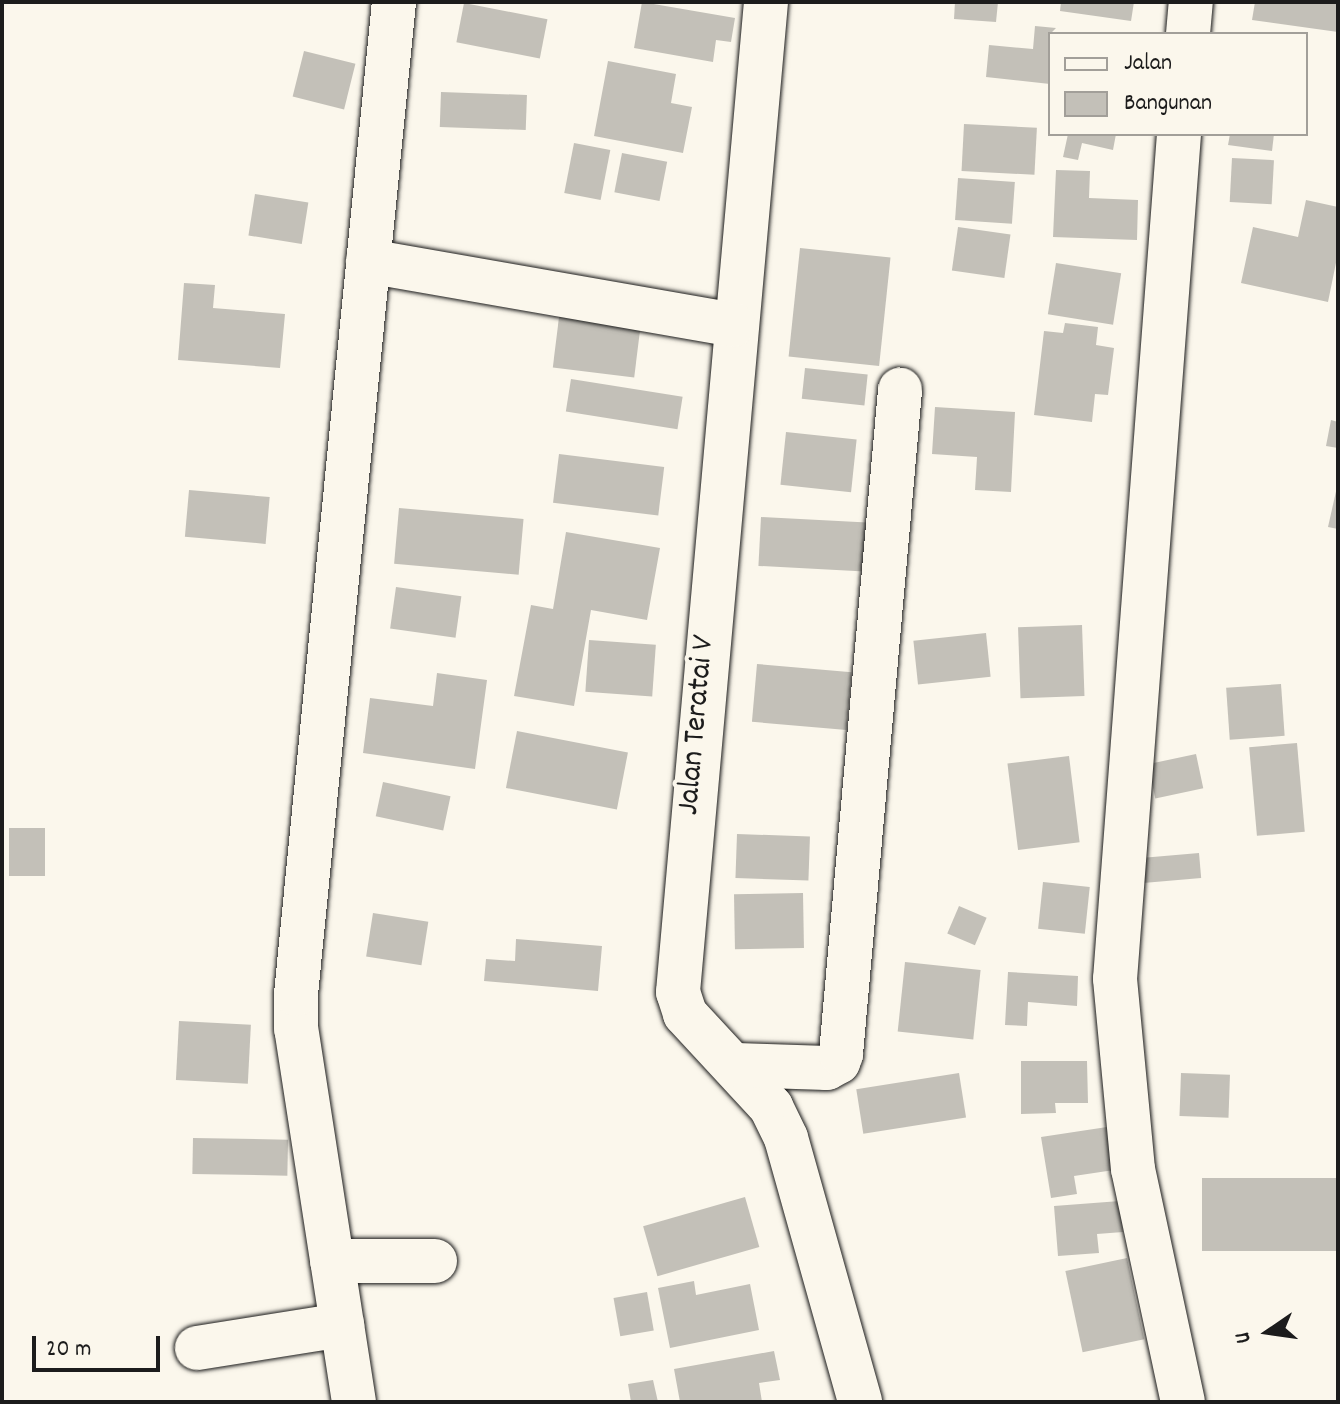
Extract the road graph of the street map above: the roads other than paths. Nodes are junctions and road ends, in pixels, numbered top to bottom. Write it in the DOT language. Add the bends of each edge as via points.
graph roads {
  1 [pos="394,2"];
  2 [pos="766,2"];
  3 [pos="1191,2"];
  4 [pos="1188,32"];
  5 [pos="1179,136"];
  6 [pos="368,261"];
  7 [pos="733,325"];
  8 [pos="900,390"];
  9 [pos="736,1065"];
  10 [pos="332,1261"];
  11 [pos="435,1261"];
  12 [pos="342,1325"];
  13 [pos="197,1348"];
  14 [pos="354,1402"];
  15 [pos="860,1402"];
  16 [pos="1183,1402"];
  1 -- 6 [label="street"];
  2 -- 7 [label="street, Jalan Teratai V"];
  3 -- 4 [label="street"];
  5 -- 16 [label="street" via="1115,979 1133,1169"];
  6 -- 7 [label="street"];
  6 -- 10 [label="street" via="296,994 296,1029"];
  7 -- 9 [label="street, Jalan Teratai V" via="678,992 692,1022"];
  8 -- 9 [label="street" via="841,1054 827,1068"];
  9 -- 15 [label="street, Jalan Teratai V" via="771,1107 800,1175"];
  10 -- 11 [label="street"];
  10 -- 12 [label="street"];
  12 -- 13 [label="street"];
  12 -- 14 [label="street"];
}
